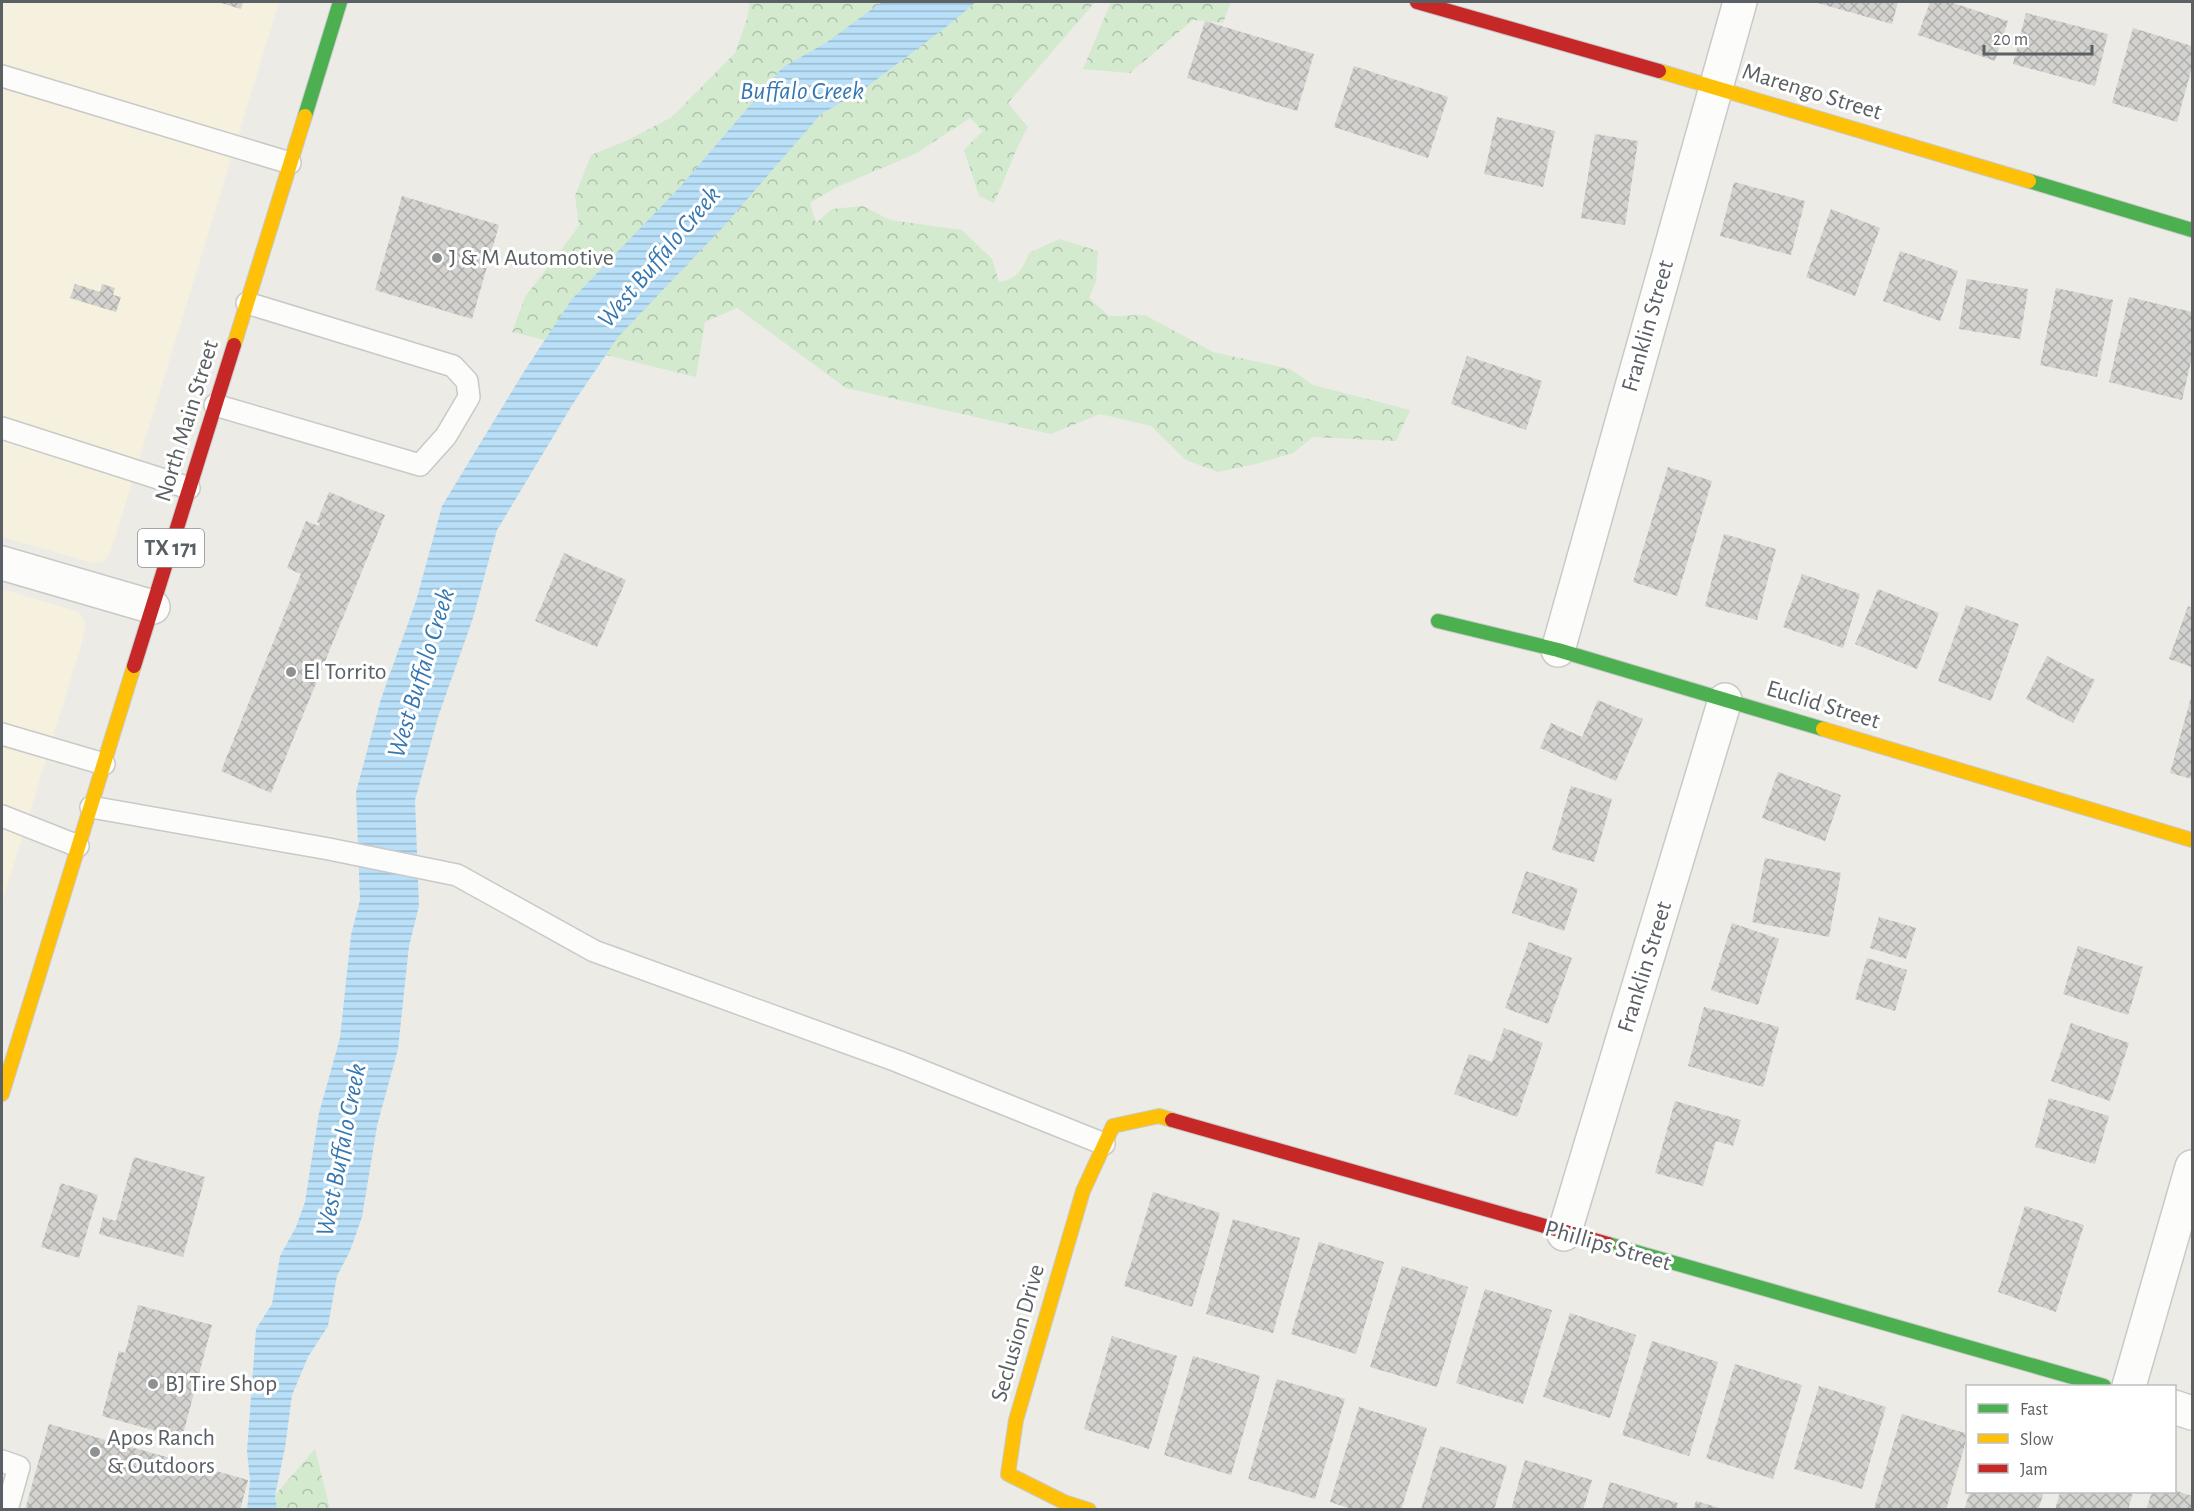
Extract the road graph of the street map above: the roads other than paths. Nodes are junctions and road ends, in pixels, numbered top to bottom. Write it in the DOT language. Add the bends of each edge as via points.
graph roads {
  1 [pos="340,2"];
  2 [pos="1417,2"];
  3 [pos="1740,2"];
  4 [pos="2,76"];
  5 [pos="1715,87"];
  6 [pos="290,163"];
  7 [pos="2193,230"];
  8 [pos="247,303"];
  9 [pos="215,405"];
  10 [pos="2,428"];
  11 [pos="189,488"];
  12 [pos="2,563"];
  13 [pos="153,607"];
  14 [pos="1438,621"];
  15 [pos="1558,650"];
  16 [pos="1725,700"];
  17 [pos="2,734"];
  18 [pos="104,764"];
  19 [pos="91,807"];
  20 [pos="2,816"];
  21 [pos="2193,840"];
  22 [pos="78,846"];
  23 [pos="2,1094"];
  24 [pos="1109,1135"];
  25 [pos="2193,1167"];
  26 [pos="1564,1234"];
  27 [pos="2100,1385"];
  28 [pos="2130,1385"];
  29 [pos="2176,1407"];
  30 [pos="2193,1413"];
  31 [pos="2,1461"];
  32 [pos="7,1509"];
  33 [pos="1089,1509"];
  1 -- 6 [label="street, North Main Street / TX 171"];
  2 -- 5 [label="street, Marengo Street"];
  3 -- 5 [label="street, Franklin Street"];
  4 -- 6 [label="lane"];
  5 -- 7 [label="street, Marengo Street"];
  5 -- 15 [label="street, Franklin Street"];
  6 -- 8 [label="street, North Main Street / TX 171"];
  8 -- 9 [label="street, North Main Street / TX 171"];
  8 -- 9 [label="lane" via="453,366 467,381 469,397 446,436 420,465"];
  9 -- 11 [label="street, North Main Street / TX 171"];
  10 -- 11 [label="lane"];
  11 -- 13 [label="street, North Main Street / TX 171"];
  12 -- 13 [label="street"];
  13 -- 18 [label="street, North Main Street / TX 171"];
  14 -- 15 [label="street, Euclid Street"];
  15 -- 16 [label="street, Euclid Street"];
  16 -- 21 [label="street, Euclid Street"];
  16 -- 26 [label="street, Franklin Street"];
  17 -- 18 [label="lane"];
  18 -- 19 [label="street, North Main Street / TX 171"];
  19 -- 22 [label="street, North Main Street / TX 171"];
  19 -- 24 [label="lane" via="457,876 594,951"];
  20 -- 22 [label="lane"];
  22 -- 23 [label="street, North Main Street / TX 171"];
  24 -- 26 [label="street, Phillips Street" via="1159,1116"];
  24 -- 33 [label="street, Seclusion Drive" via="1083,1191 1016,1420 1008,1474 1064,1502"];
  25 -- 28 [label="street"];
  26 -- 27 [label="street, Phillips Street"];
  29 -- 30 [label="street"];
  31 -- 32 [label="lane" via="19,1467"];
}
